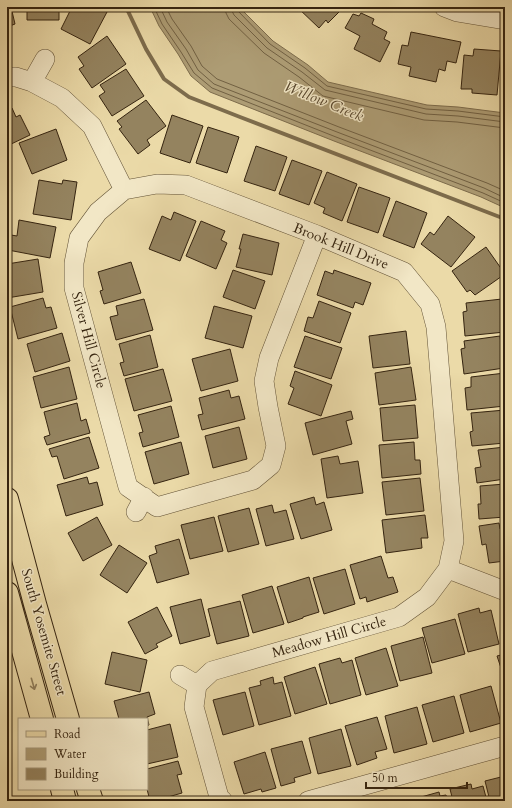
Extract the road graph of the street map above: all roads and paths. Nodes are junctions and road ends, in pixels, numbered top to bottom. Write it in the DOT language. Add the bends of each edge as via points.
graph roads {
  1 [pos="444,7"];
  2 [pos="505,20"];
  3 [pos="45,59"];
  4 [pos="7,76"];
  5 [pos="32,82"];
  6 [pos="124,190"];
  7 [pos="317,235"];
  8 [pos="7,499"];
  9 [pos="448,569"];
  10 [pos="505,591"];
  11 [pos="7,593"];
  12 [pos="15,648"];
  13 [pos="180,675"];
  14 [pos="197,685"];
  15 [pos="42,718"];
  16 [pos="68,718"];
  17 [pos="505,746"];
  18 [pos="62,790"];
  19 [pos="88,790"];
  20 [pos="65,801"];
  21 [pos="92,801"];
  22 [pos="223,801"];
  23 [pos="308,801"];
  1 -- 2 [label="street" via="457,12"];
  3 -- 5 [label="street"];
  4 -- 5 [label="street"];
  5 -- 6 [label="street" via="62,98 92,126"];
  6 -- 7 [label="street, Brook Hill Drive" via="157,184 186,184"];
  6 -- 7 [label="street, Silver Hill Circle" via="98,212 80,238 74,263 74,288 128,487 140,505 157,507 253,480 275,467 276,446 264,381 269,358"];
  7 -- 9 [label="street, Brook Hill Drive" via="404,272 430,304 436,327 454,541"];
  8 -- 16 [label="main road, South Yosemite Street"];
  9 -- 10 [label="street"];
  9 -- 14 [label="street, Meadow Hill Circle" via="427,597 398,617 212,671"];
  11 -- 12 [label="main road, South Yosemite Street"];
  12 -- 15 [label="main road, South Yosemite Street, one-way"];
  13 -- 14 [label="street"];
  14 -- 22 [label="street" via="194,707 219,797"];
  17 -- 23 [label="street"];
  18 -- 20 [label="main road"];
  19 -- 21 [label="main road"];
}
